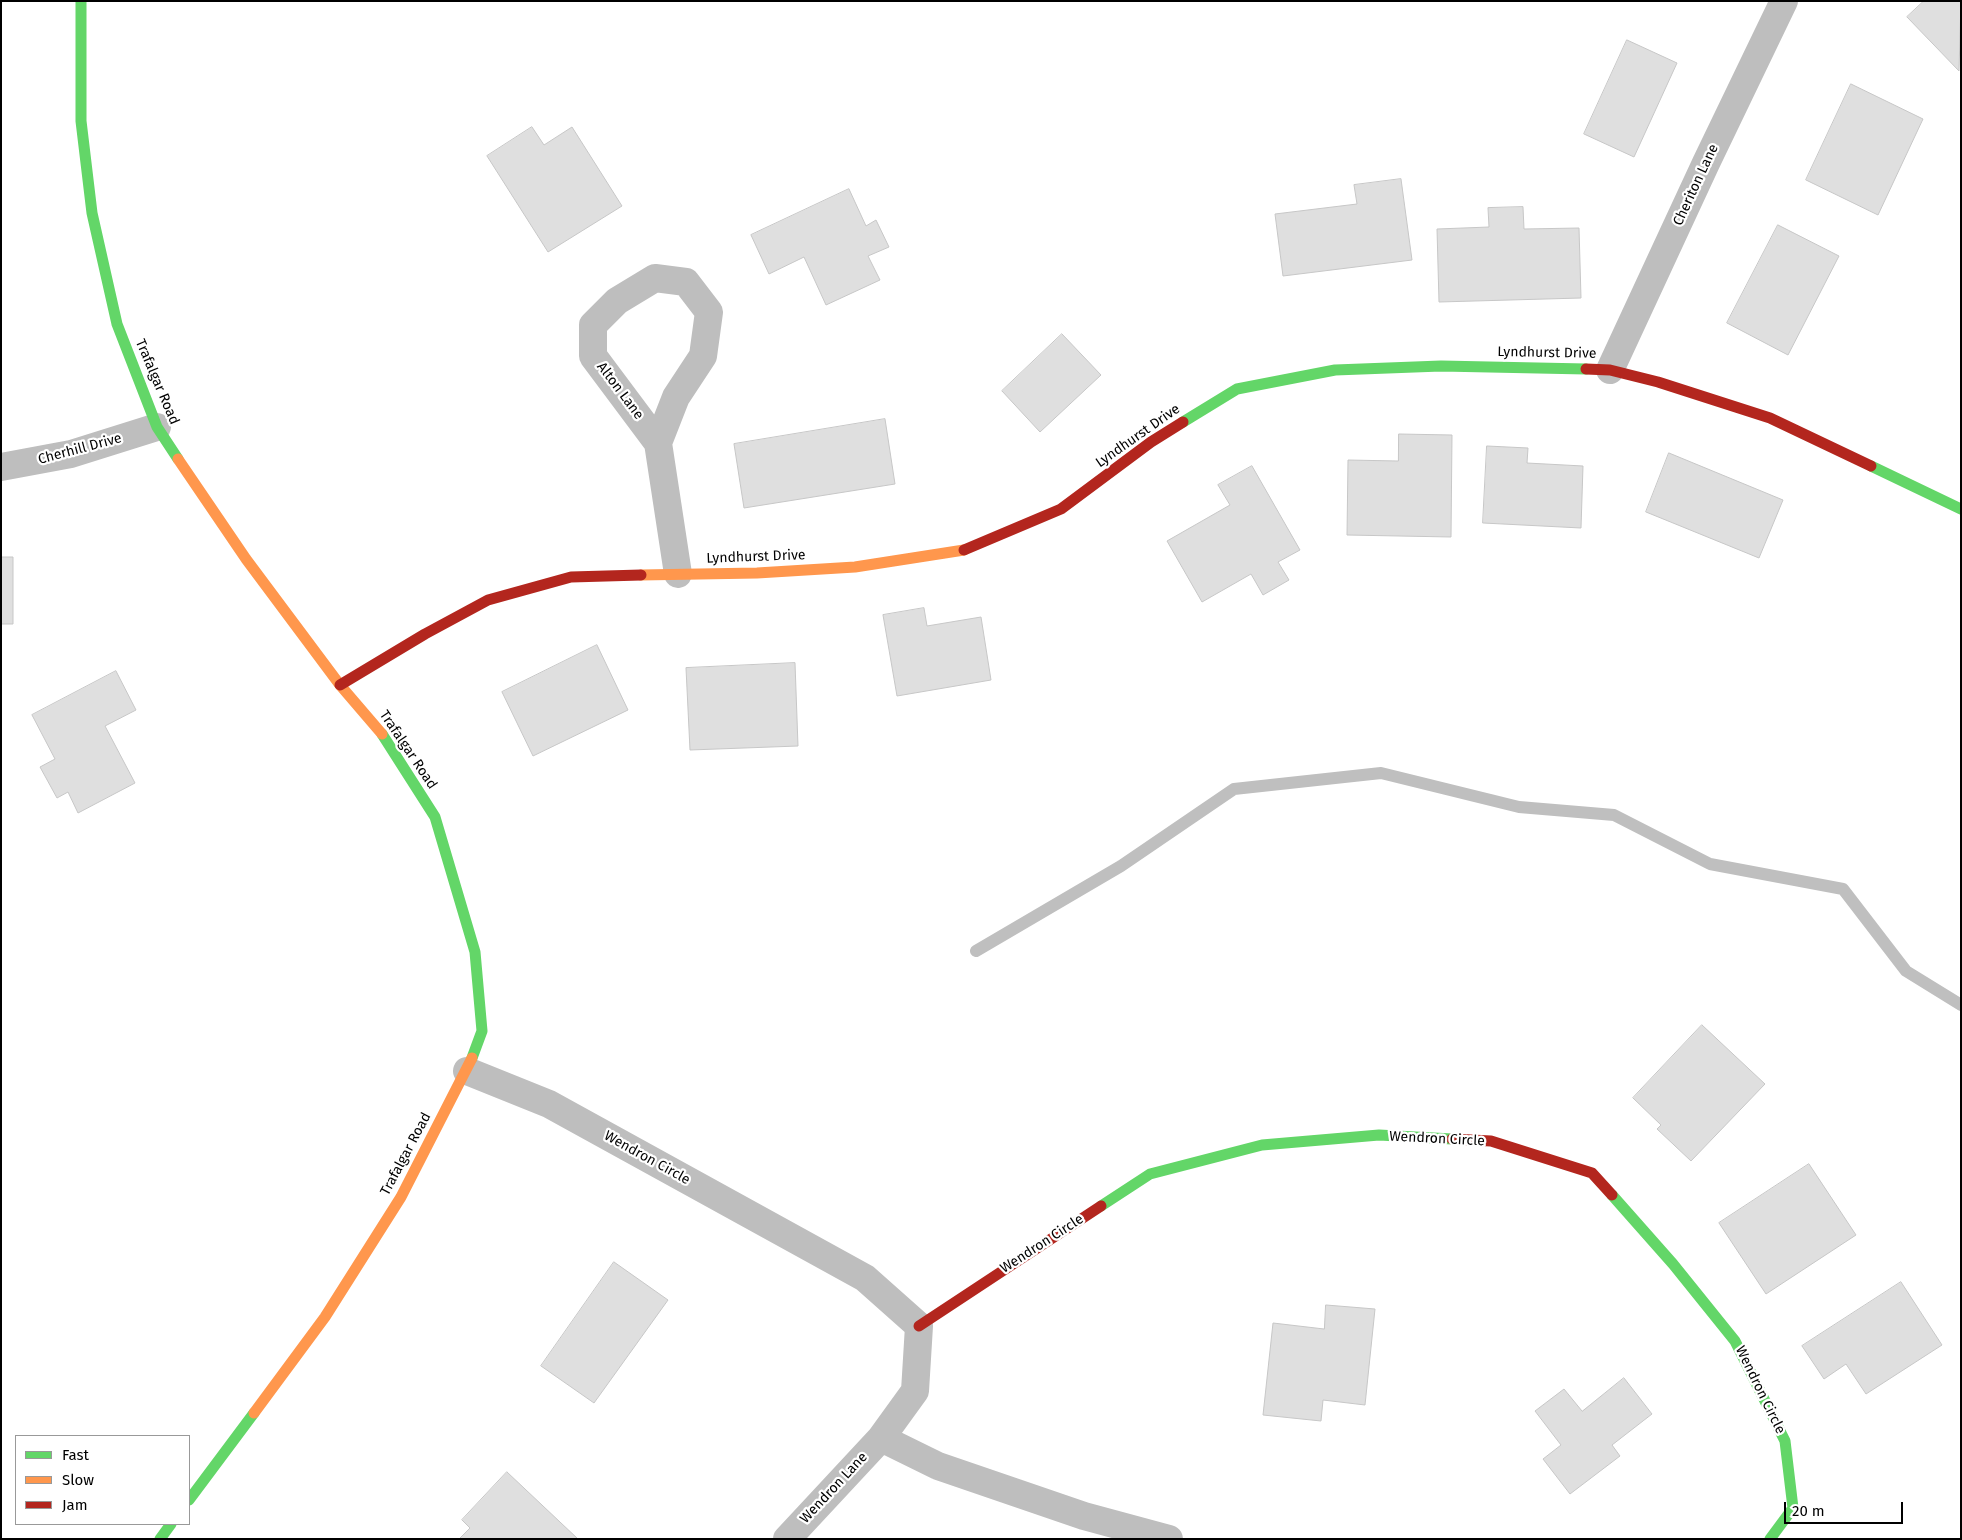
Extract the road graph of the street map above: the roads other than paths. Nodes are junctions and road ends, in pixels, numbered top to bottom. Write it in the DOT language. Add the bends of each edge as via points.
graph roads {
  1 [pos="81,1"];
  2 [pos="1784,1"];
  3 [pos="1610,370"];
  4 [pos="157,427"];
  5 [pos="658,443"];
  6 [pos="1,467"];
  7 [pos="1961,509"];
  8 [pos="678,574"];
  9 [pos="340,685"];
  10 [pos="466,1071"];
  11 [pos="919,1326"];
  12 [pos="881,1438"];
  13 [pos="190,1499"];
  14 [pos="170,1525"];
  15 [pos="160,1539"];
  16 [pos="787,1539"];
  17 [pos="1169,1539"];
  18 [pos="1770,1539"];
  1 -- 4 [label="street, Trafalgar Road" via="81,121 92,213 117,324"];
  2 -- 3 [label="street, Cheriton Lane"];
  3 -- 7 [label="street, Lyndhurst Drive" via="1770,418"];
  3 -- 8 [label="street, Lyndhurst Drive" via="1441,366 1335,370 1237,388 1151,442 1061,509 960,551 855,567"];
  4 -- 6 [label="street, Cherhill Drive" via="72,454"];
  4 -- 9 [label="street, Trafalgar Road" via="246,559"];
  5 -- 5 [label="street, Alton Lane" via="676,397 703,356 709,312 686,282 655,278 617,301 594,325 593,356"];
  5 -- 8 [label="street, Alton Lane"];
  8 -- 9 [label="street, Lyndhurst Drive" via="571,577 488,600"];
  9 -- 10 [label="street, Trafalgar Road" via="377,728 435,817 475,952 482,1031"];
  10 -- 11 [label="street, Wendron Circle" via="549,1104 865,1278"];
  10 -- 13 [label="street, Trafalgar Road" via="401,1197 325,1317"];
  11 -- 12 [label="street" via="915,1391"];
  11 -- 18 [label="street, Wendron Circle" via="1150,1174 1262,1145 1379,1136 1491,1141 1592,1173 1735,1341 1785,1441 1794,1508"];
  12 -- 16 [label="street, Wendron Lane"];
  12 -- 17 [label="street" via="938,1466 1084,1516"];
  14 -- 15 [label="street"];
}
